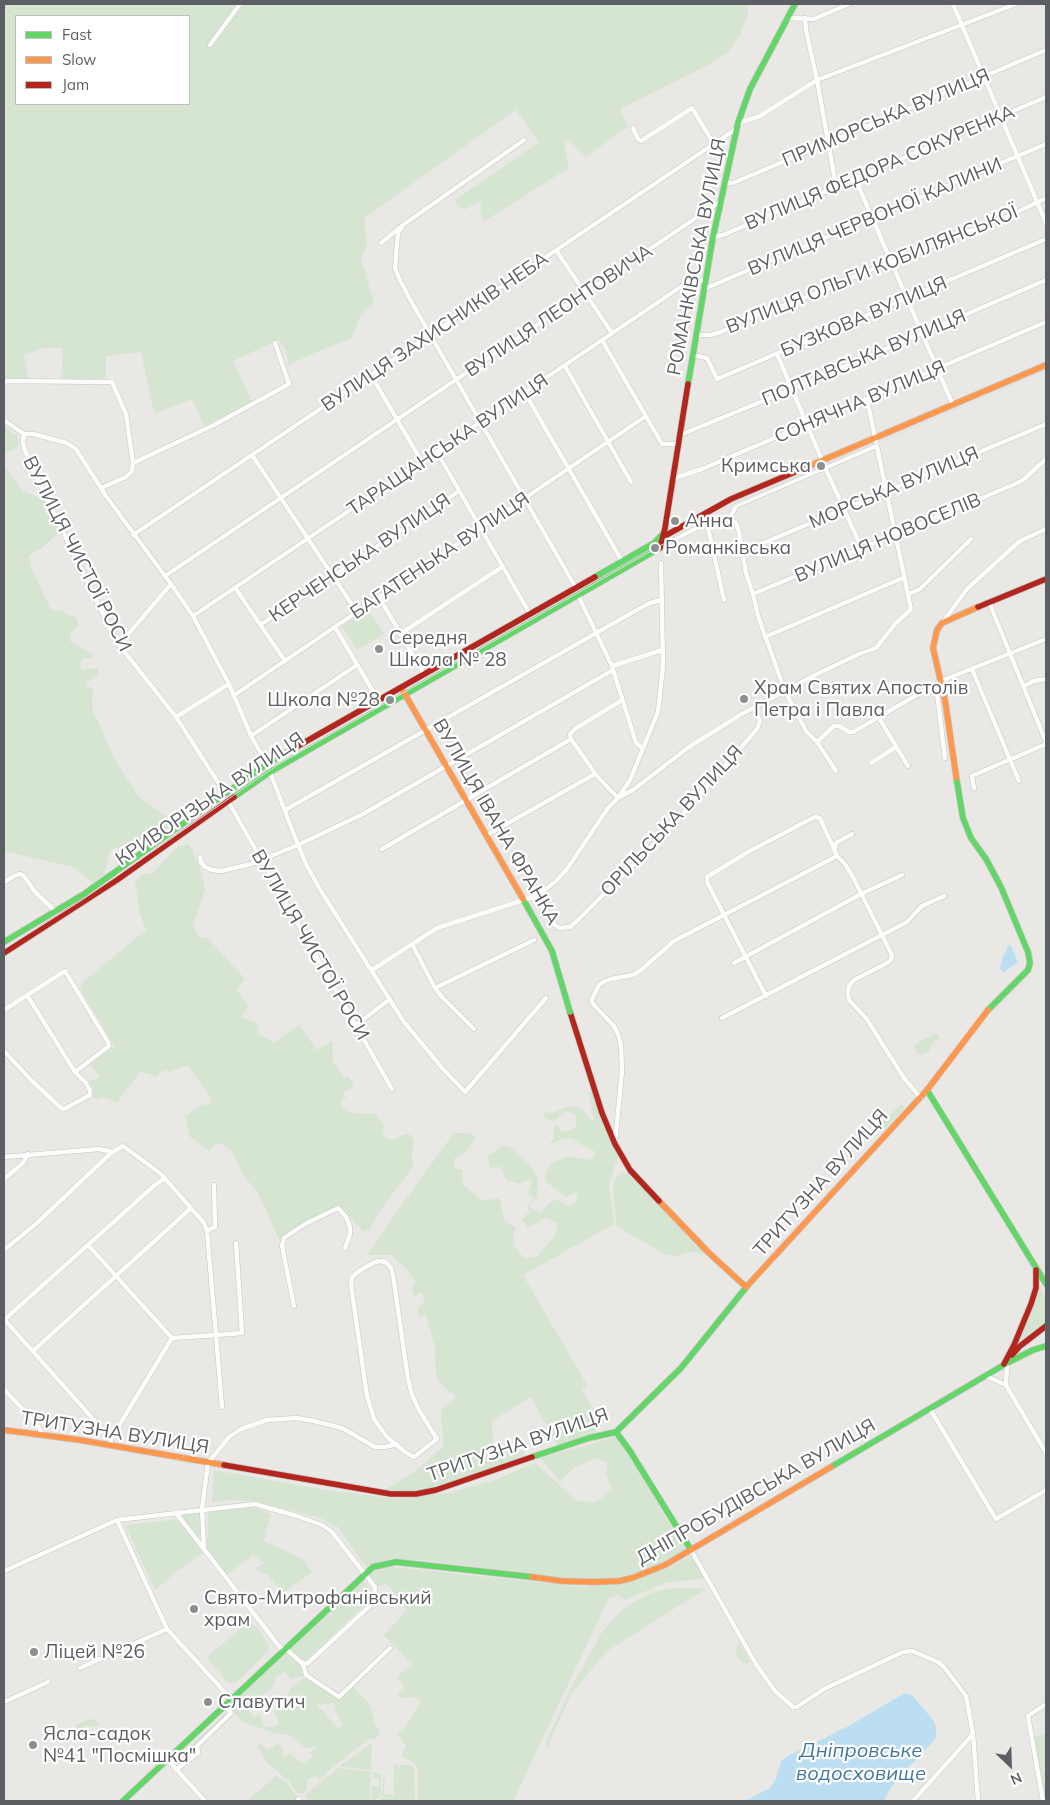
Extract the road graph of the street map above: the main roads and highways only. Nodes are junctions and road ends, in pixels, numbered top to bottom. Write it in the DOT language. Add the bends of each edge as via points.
graph roads {
  1 [pos="795,4"];
  2 [pos="1046,365"];
  3 [pos="665,528"];
  4 [pos="661,541"];
  5 [pos="1046,579"];
  6 [pos="401,687"];
  7 [pos="405,694"];
  8 [pos="4,942"];
  9 [pos="4,952"];
  10 [pos="927,1090"];
  11 [pos="1036,1267"];
  12 [pos="1046,1284"];
  13 [pos="746,1287"];
  14 [pos="1046,1326"];
  15 [pos="1018,1335"];
  16 [pos="1020,1346"];
  17 [pos="1046,1346"];
  18 [pos="1033,1350"];
  19 [pos="1007,1362"];
  20 [pos="4,1430"];
  21 [pos="616,1432"];
  22 [pos="691,1550"];
  23 [pos="123,1801"];
  1 -- 3 [label="main road, РОМАНКІВСЬКА ВУЛИЦЯ" via="750,89 737,126 713,237"];
  2 -- 4 [label="main road, КРИВОРІЗЬКА ВУЛИЦЯ" via="731,499"];
  3 -- 4 [label="main road, КРИВОРІЗЬКА ВУЛИЦЯ"];
  4 -- 6 [label="main road, КРИВОРІЗЬКА ВУЛИЦЯ"];
  4 -- 7 [label="main road, КРИВОРІЗЬКА ВУЛИЦЯ" via="657,550"];
  5 -- 10 [label="main road, ТРИТУЗНА ВУЛИЦЯ, bridge" via="952,617 937,630 933,648 963,818 1001,888 1030,963 1028,970 993,1003"];
  6 -- 7 [label="main road, ВУЛИЦЯ ІВАНА ФРАНКА"];
  6 -- 8 [label="main road, КРИВОРІЗЬКА ВУЛИЦЯ" via="267,764 84,894"];
  7 -- 9 [label="main road, КРИВОРІЗЬКА ВУЛИЦЯ" via="270,772 75,908"];
  7 -- 13 [label="main road, ВУЛИЦЯ ІВАНА ФРАНКА, bridge" via="552,951 590,1078 615,1144 630,1170"];
  10 -- 11 [label="main road"];
  10 -- 13 [label="main road, ТРИТУЗНА ВУЛИЦЯ"];
  11 -- 12 [label="main road"];
  11 -- 15 [label="main road" via="1036,1288"];
  13 -- 21 [label="main road, ТРИТУЗНА ВУЛИЦЯ" via="681,1368"];
  14 -- 16 [label="main road"];
  15 -- 16 [label="main road"];
  15 -- 19 [label="main road"];
  16 -- 18 [label="main road"];
  16 -- 19 [label="main road"];
  17 -- 18 [label="main road"];
  18 -- 19 [label="main road"];
  19 -- 22 [label="main road, ДНІПРОБУДІВСЬКА ВУЛИЦЯ"];
  20 -- 21 [label="main road, ТРИТУЗНА ВУЛИЦЯ" via="110,1442 208,1463 391,1494 436,1490 589,1438"];
  21 -- 22 [label="main road"];
  22 -- 23 [label="main road, ДНІПРОБУДІВСЬКА ВУЛИЦЯ" via="648,1572 620,1581 562,1581 396,1562 373,1567"];
}
